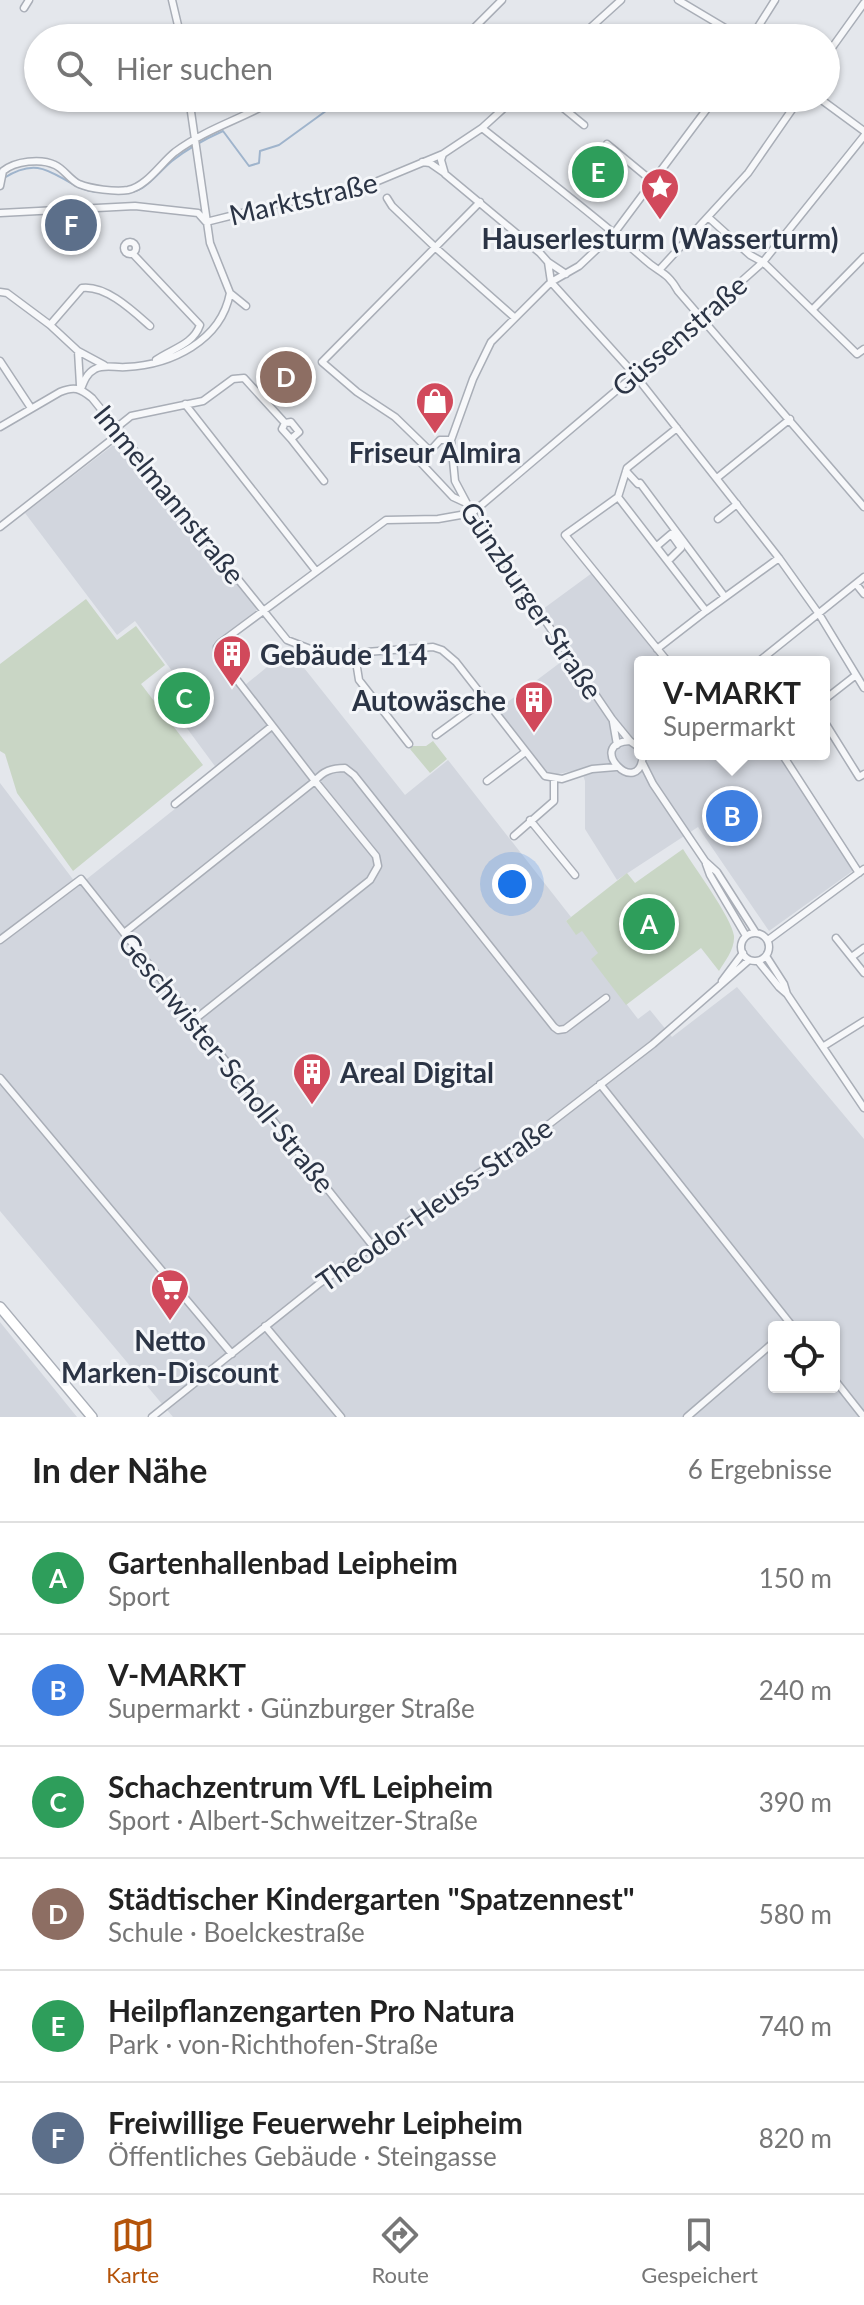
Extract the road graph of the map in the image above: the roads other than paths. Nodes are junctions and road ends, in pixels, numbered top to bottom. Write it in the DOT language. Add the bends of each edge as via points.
graph roads {
  1 [pos="29,0"];
  2 [pos="172,0"];
  3 [pos="502,0"];
  4 [pos="621,0"];
  5 [pos="678,0"];
  6 [pos="775,0"];
  7 [pos="864,3"];
  8 [pos="24,8"];
  9 [pos="178,24"];
  10 [pos="478,24"];
  11 [pos="594,24"];
  12 [pos="718,24"];
  13 [pos="760,24"];
  14 [pos="840,35"];
  15 [pos="191,112"];
  16 [pos="252,112"];
  17 [pos="500,112"];
  18 [pos="568,112"];
  19 [pos="704,112"];
  20 [pos="790,112"];
  21 [pos="837,112"];
  22 [pos="584,125"];
  23 [pos="482,128"];
  24 [pos="864,133"];
  25 [pos="195,143"];
  26 [pos="607,144"];
  27 [pos="442,157"];
  28 [pos="422,162"];
  29 [pos="445,174"];
  30 [pos="652,181"];
  31 [pos="0,185"];
  32 [pos="387,198"];
  33 [pos="480,202"];
  34 [pos="0,213"];
  35 [pos="708,217"];
  36 [pos="206,222"];
  37 [pos="615,232"];
  38 [pos="437,249"];
  39 [pos="133,254"];
  40 [pos="864,257"];
  41 [pos="548,262"];
  42 [pos="763,262"];
  43 [pos="661,268"];
  44 [pos="566,274"];
  45 [pos="551,282"];
  46 [pos="0,292"];
  47 [pos="230,293"];
  48 [pos="246,306"];
  49 [pos="813,309"];
  50 [pos="514,317"];
  51 [pos="702,317"];
  52 [pos="50,325"];
  53 [pos="150,326"];
  54 [pos="864,349"];
  55 [pos="78,351"];
  56 [pos="0,361"];
  57 [pos="150,364"];
  58 [pos="107,367"];
  59 [pos="635,375"];
  60 [pos="81,389"];
  61 [pos="185,404"];
  62 [pos="31,408"];
  63 [pos="790,419"];
  64 [pos="0,427"];
  65 [pos="677,428"];
  66 [pos="118,430"];
  67 [pos="451,440"];
  68 [pos="422,464"];
  69 [pos="626,471"];
  70 [pos="717,478"];
  71 [pos="324,481"];
  72 [pos="618,497"];
  73 [pos="466,503"];
  74 [pos="737,504"];
  75 [pos="864,507"];
  76 [pos="472,513"];
  77 [pos="718,519"];
  78 [pos="0,527"];
  79 [pos="657,546"];
  80 [pos="779,558"];
  81 [pos="668,561"];
  82 [pos="316,571"];
  83 [pos="864,577"];
  84 [pos="856,584"];
  85 [pos="864,594"];
  86 [pos="725,597"];
  87 [pos="263,610"];
  88 [pos="706,611"];
  89 [pos="819,614"];
  90 [pos="657,649"];
  91 [pos="355,655"];
  92 [pos="663,656"];
  93 [pos="766,656"];
  94 [pos="856,675"];
  95 [pos="864,688"];
  96 [pos="830,695"];
  97 [pos="484,700"];
  98 [pos="612,719"];
  99 [pos="272,726"];
  100 [pos="830,731"];
  101 [pos="436,735"];
  102 [pos="630,741"];
  103 [pos="634,743"];
  104 [pos="409,744"];
  105 [pos="617,745"];
  106 [pos="524,753"];
  107 [pos="612,756"];
  108 [pos="641,760"];
  109 [pos="643,760"];
  110 [pos="786,760"];
  111 [pos="616,767"];
  112 [pos="592,769"];
  113 [pos="634,771"];
  114 [pos="864,774"];
  115 [pos="554,779"];
  116 [pos="315,781"];
  117 [pos="487,781"];
  118 [pos="653,784"];
  119 [pos="175,804"];
  120 [pos="530,820"];
  121 [pos="514,836"];
  122 [pos="705,861"];
  123 [pos="862,871"];
  124 [pos="575,875"];
  125 [pos="124,933"];
  126 [pos="756,933"];
  127 [pos="746,936"];
  128 [pos="836,938"];
  129 [pos="0,940"];
  130 [pos="768,940"];
  131 [pos="864,948"];
  132 [pos="743,953"];
  133 [pos="766,956"];
  134 [pos="853,956"];
  135 [pos="749,960"];
  136 [pos="758,961"];
  137 [pos="864,973"];
  138 [pos="715,990"];
  139 [pos="787,994"];
  140 [pos="606,998"];
  141 [pos="194,1020"];
  142 [pos="864,1021"];
  143 [pos="824,1046"];
  144 [pos="0,1078"];
  145 [pos="600,1084"];
  146 [pos="864,1108"];
  147 [pos="372,1245"];
  148 [pos="0,1307"];
  149 [pos="787,1321"];
  150 [pos="265,1326"];
  151 [pos="768,1347"];
  152 [pos="232,1354"];
  153 [pos="840,1387"];
  154 [pos="92,1417"];
  155 [pos="152,1417"];
  156 [pos="341,1417"];
  157 [pos="687,1417"];
  158 [pos="864,1417"];
  1 -- 8 [label="street"];
  2 -- 9 [label="street"];
  3 -- 10 [label="street"];
  4 -- 11 [label="street"];
  5 -- 12 [label="street"];
  6 -- 13 [label="street"];
  7 -- 14 [label="street"];
  15 -- 25 [label="street"];
  16 -- 25 [label="street"];
  17 -- 23 [label="street, Marktstraße"];
  18 -- 22 [label="street"];
  19 -- 30 [label="street, Günzburger Straße"];
  20 -- 35 [label="street" via="748,173"];
  21 -- 24 [label="street"];
  23 -- 27 [label="street, Marktstraße"];
  23 -- 37 [label="street"];
  24 -- 42 [label="street, Güssenstraße"];
  25 -- 31 [label="street" via="174,153 129,190 79,184 55,165 39,162 11,164"];
  25 -- 36 [label="street"];
  26 -- 30 [label="street"];
  27 -- 28 [label="street, Marktstraße"];
  27 -- 29 [label="street"];
  28 -- 29 [label="street"];
  28 -- 36 [label="street, Marktstraße" via="349,193"];
  29 -- 33 [label="street"];
  30 -- 37 [label="street, Günzburger Straße"];
  32 -- 38 [label="street"];
  33 -- 38 [label="street"];
  33 -- 41 [label="street"];
  34 -- 36 [label="street" via="135,206 198,213"];
  35 -- 42 [label="street"];
  35 -- 43 [label="street"];
  36 -- 47 [label="street"];
  37 -- 43 [label="street" via="652,267"];
  37 -- 44 [label="street, Günzburger Straße"];
  38 -- 50 [label="street"];
  38 -- 67 [label="street" via="322,362 430,451 440,440"];
  39 -- 57 [label="street" via="200,325 182,346"];
  40 -- 49 [label="street"];
  41 -- 44 [label="street"];
  41 -- 45 [label="street"];
  42 -- 49 [label="street"];
  42 -- 51 [label="street, Güssenstraße"];
  43 -- 51 [label="street"];
  44 -- 45 [label="street, Günzburger Straße"];
  45 -- 50 [label="street, Günzburger Straße"];
  45 -- 59 [label="street"];
  46 -- 52 [label="street"];
  47 -- 48 [label="street"];
  47 -- 57 [label="street" via="224,311 200,343 177,357"];
  49 -- 54 [label="street" via="857,354"];
  50 -- 67 [label="street, Günzburger Straße" via="491,342 478,367"];
  51 -- 59 [label="street, Güssenstraße"];
  51 -- 63 [label="street"];
  52 -- 53 [label="street" via="82,288 94,286"];
  52 -- 55 [label="street"];
  55 -- 58 [label="street"];
  55 -- 60 [label="street"];
  56 -- 62 [label="street"];
  57 -- 58 [label="street"];
  58 -- 60 [label="street" via="92,371"];
  59 -- 65 [label="street"];
  59 -- 76 [label="street, Güssenstraße"];
  60 -- 62 [label="street, Immelmannstraße" via="71,388"];
  60 -- 66 [label="street, Immelmannstraße"];
  61 -- 66 [label="street" via="131,416"];
  61 -- 71 [label="street" via="203,401 233,379 244,378 299,432 291,439"];
  61 -- 82 [label="street"];
  62 -- 64 [label="street"];
  63 -- 70 [label="street"];
  63 -- 75 [label="street"];
  65 -- 69 [label="street"];
  65 -- 70 [label="street"];
  66 -- 78 [label="street"];
  66 -- 87 [label="street, Immelmannstraße"];
  67 -- 73 [label="street, Günzburger Straße" via="455,481"];
  68 -- 73 [label="street" via="453,497"];
  69 -- 72 [label="street"];
  69 -- 86 [label="street"];
  70 -- 74 [label="street"];
  72 -- 79 [label="street"];
  72 -- 90 [label="street" via="565,535"];
  73 -- 76 [label="street, Günzburger Straße"];
  74 -- 77 [label="street"];
  74 -- 80 [label="street"];
  76 -- 82 [label="street" via="386,520"];
  76 -- 98 [label="street, Günzburger Straße"];
  79 -- 81 [label="street"];
  79 -- 81 [label="street" via="671,534 681,548"];
  80 -- 86 [label="street"];
  80 -- 89 [label="street"];
  81 -- 88 [label="street"];
  82 -- 87 [label="street"];
  83 -- 84 [label="street"];
  84 -- 85 [label="street"];
  84 -- 89 [label="street"];
  86 -- 88 [label="street"];
  87 -- 91 [label="street, Immelmannstraße" via="287,640 318,652"];
  87 -- 99 [label="street" via="220,643 217,654"];
  88 -- 90 [label="street"];
  89 -- 93 [label="street"];
  89 -- 94 [label="street"];
  90 -- 92 [label="street"];
  91 -- 97 [label="street, Immelmannstraße" via="419,646 442,650"];
  91 -- 104 [label="street" via="359,680"];
  94 -- 95 [label="street"];
  94 -- 96 [label="street"];
  97 -- 101 [label="street"];
  97 -- 106 [label="street"];
  98 -- 102 [label="street, Günzburger Straße"];
  98 -- 105 [label="street, Günzburger Straße"];
  99 -- 116 [label="street"];
  99 -- 119 [label="street"];
  100 -- 114 [label="street" via="859,777"];
  102 -- 103 [label="street"];
  102 -- 105 [label="street"];
  105 -- 107 [label="street"];
  106 -- 115 [label="street"];
  106 -- 117 [label="street"];
  107 -- 111 [label="street"];
  107 -- 112 [label="street"];
  108 -- 113 [label="street"];
  109 -- 118 [label="street"];
  110 -- 123 [label="street"];
  111 -- 112 [label="street"];
  111 -- 113 [label="street"];
  112 -- 115 [label="street"];
  113 -- 118 [label="street"];
  115 -- 120 [label="street" via="554,801"];
  116 -- 125 [label="street"];
  116 -- 140 [label="street" via="335,768 354,775 558,1030"];
  116 -- 141 [label="street" via="376,856 375,874"];
  118 -- 122 [label="street"];
  120 -- 121 [label="street"];
  120 -- 124 [label="street"];
  122 -- 126 [label="street"];
  122 -- 127 [label="street"];
  123 -- 130 [label="street"];
  125 -- 129 [label="street, Geschwister-Scholl-Straße" via="81,879"];
  125 -- 141 [label="street, Geschwister-Scholl-Straße"];
  126 -- 127 [label="street"];
  126 -- 130 [label="street"];
  127 -- 132 [label="street"];
  128 -- 134 [label="street"];
  130 -- 133 [label="street"];
  131 -- 134 [label="street"];
  132 -- 135 [label="street"];
  132 -- 138 [label="street, Theodor-Heuss-Straße"];
  133 -- 136 [label="street"];
  133 -- 139 [label="street"];
  134 -- 137 [label="street"];
  135 -- 136 [label="street"];
  135 -- 138 [label="street, Theodor-Heuss-Straße"];
  136 -- 139 [label="street"];
  138 -- 145 [label="street, Theodor-Heuss-Straße"];
  139 -- 143 [label="street"];
  141 -- 147 [label="street, Geschwister-Scholl-Straße"];
  142 -- 143 [label="street"];
  143 -- 146 [label="street"];
  144 -- 152 [label="street"];
  145 -- 147 [label="street, Theodor-Heuss-Straße"];
  145 -- 149 [label="street"];
  147 -- 150 [label="street, Theodor-Heuss-Straße"];
  148 -- 154 [label="main road"];
  150 -- 152 [label="street, Theodor-Heuss-Straße"];
  150 -- 156 [label="street"];
  151 -- 157 [label="street"];
  152 -- 155 [label="street, Theodor-Heuss-Straße"];
  153 -- 158 [label="street"];
}
